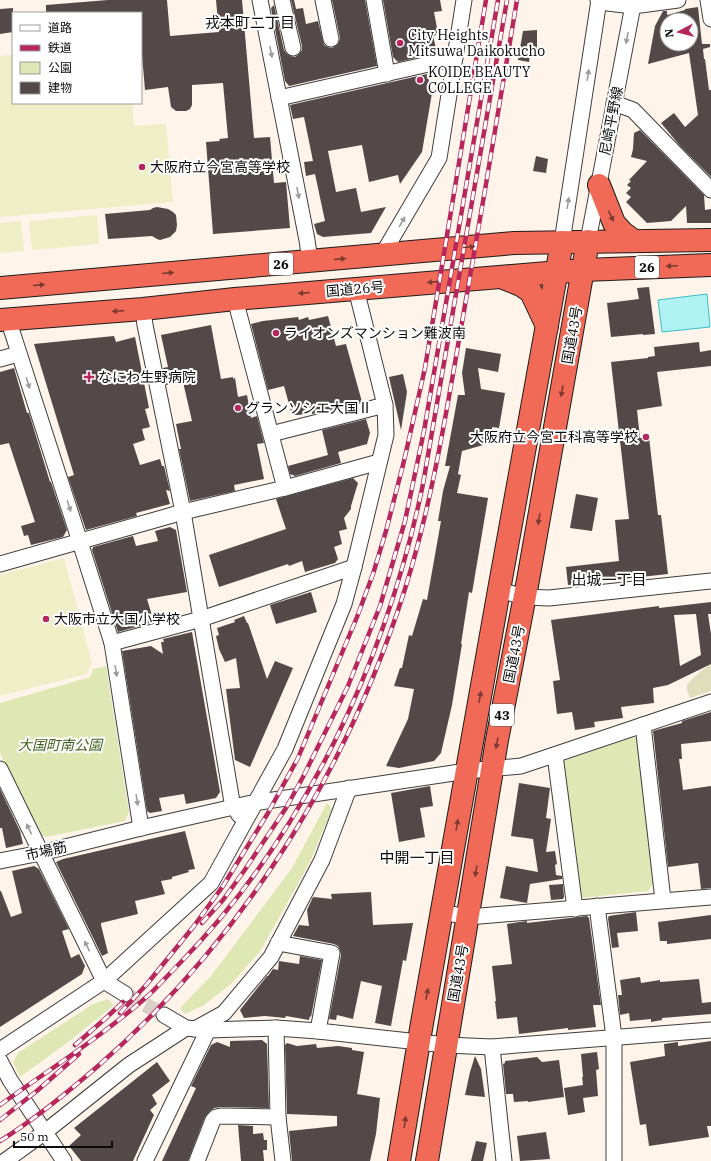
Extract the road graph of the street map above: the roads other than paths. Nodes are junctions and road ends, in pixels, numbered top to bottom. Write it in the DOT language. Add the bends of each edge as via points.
graph roads {
  1 [pos="282,0"];
  2 [pos="323,0"];
  3 [pos="374,0"];
  4 [pos="464,0"];
  5 [pos="599,0"];
  6 [pos="678,0"];
  7 [pos="708,0"];
  8 [pos="265,3"];
  9 [pos="633,3"];
  10 [pos="711,19"];
  11 [pos="331,39"];
  12 [pos="293,48"];
  13 [pos="455,58"];
  14 [pos="387,74"];
  15 [pos="279,98"];
  16 [pos="614,103"];
  17 [pos="599,185"];
  18 [pos="710,188"];
  19 [pos="711,240"];
  20 [pos="588,241"];
  21 [pos="634,241"];
  22 [pos="562,242"];
  23 [pos="382,255"];
  24 [pos="310,261"];
  25 [pos="711,265"];
  26 [pos="584,270"];
  27 [pos="557,272"];
  28 [pos="500,277"];
  29 [pos="0,288"];
  30 [pos="356,289"];
  31 [pos="235,299"];
  32 [pos="144,309"];
  33 [pos="4,319"];
  34 [pos="547,326"];
  35 [pos="18,354"];
  36 [pos="0,359"];
  37 [pos="385,405"];
  38 [pos="271,434"];
  39 [pos="379,462"];
  40 [pos="285,488"];
  41 [pos="183,512"];
  42 [pos="80,542"];
  43 [pos="0,564"];
  44 [pos="354,567"];
  45 [pos="711,581"];
  46 [pos="498,590"];
  47 [pos="525,597"];
  48 [pos="201,619"];
  49 [pos="112,643"];
  50 [pos="711,702"];
  51 [pos="643,725"];
  52 [pos="556,755"];
  53 [pos="0,769"];
  54 [pos="493,769"];
  55 [pos="467,771"];
  56 [pos="349,788"];
  57 [pos="256,803"];
  58 [pos="234,807"];
  59 [pos="244,825"];
  60 [pos="142,828"];
  61 [pos="41,853"];
  62 [pos="0,861"];
  63 [pos="711,897"];
  64 [pos="663,900"];
  65 [pos="597,906"];
  66 [pos="575,909"];
  67 [pos="442,912"];
  68 [pos="468,917"];
  69 [pos="278,943"];
  70 [pos="104,981"];
  71 [pos="125,994"];
  72 [pos="164,1015"];
  73 [pos="276,1028"];
  74 [pos="196,1029"];
  75 [pos="711,1030"];
  76 [pos="318,1031"];
  77 [pos="614,1037"];
  78 [pos="418,1042"];
  79 [pos="446,1045"];
  80 [pos="492,1047"];
  81 [pos="0,1050"];
  82 [pos="0,1061"];
  83 [pos="278,1118"];
  84 [pos="45,1132"];
  85 [pos="5,1161"];
  86 [pos="64,1161"];
  87 [pos="145,1161"];
  88 [pos="196,1161"];
  89 [pos="283,1161"];
  90 [pos="399,1161"];
  91 [pos="427,1161"];
  92 [pos="504,1161"];
  93 [pos="614,1161"];
  1 -- 12 [label="street"];
  2 -- 11 [label="street"];
  3 -- 14 [label="street"];
  4 -- 13 [label="street"];
  5 -- 9 [label="street"];
  22 -- 5 [label="street, 尼崎平野線, one-way"];
  6 -- 9 [label="street"];
  7 -- 10 [label="street"];
  8 -- 15 [label="street, one-way"];
  9 -- 16 [label="street, 尼崎平野線, one-way"];
  13 -- 14 [label="street"];
  23 -- 13 [label="street, one-way" via="439,158"];
  14 -- 15 [label="street"];
  15 -- 24 [label="street, one-way"];
  16 -- 17 [label="street, 尼崎平野線"];
  16 -- 18 [label="street" via="633,110"];
  17 -- 20 [label="street, 尼崎平野線"];
  17 -- 21 [label="highway, one-way" via="614,223"];
  19 -- 21 [label="highway, 26"];
  20 -- 21 [label="highway, 26"];
  20 -- 22 [label="highway, 26"];
  20 -- 26 [label="highway, 国道43号 / 43"];
  23 -- 22 [label="highway, 26, one-way" via="514,243"];
  22 -- 27 [label="highway, 国道43号 / 43"];
  24 -- 23 [label="highway, 26, one-way"];
  29 -- 24 [label="highway, 26, one-way"];
  25 -- 26 [label="highway, 国道26号 / 26, one-way"];
  26 -- 27 [label="highway, 国道26号 / 26"];
  26 -- 47 [label="highway, 国道43号 / 43, one-way"];
  27 -- 28 [label="highway, 国道26号 / 26"];
  27 -- 34 [label="highway, 国道43号 / 43"];
  28 -- 30 [label="highway, 国道26号 / 26, one-way"];
  28 -- 34 [label="highway" via="531,292"];
  30 -- 31 [label="highway, 国道26号 / 26, one-way"];
  30 -- 37 [label="street"];
  31 -- 32 [label="highway, 国道26号 / 26"];
  31 -- 38 [label="street"];
  32 -- 33 [label="highway, 国道26号 / 26, one-way"];
  32 -- 41 [label="street" via="144,325"];
  33 -- 35 [label="street"];
  34 -- 46 [label="highway, 国道43号 / 43"];
  35 -- 36 [label="street"];
  35 -- 42 [label="street, one-way"];
  37 -- 38 [label="street"];
  37 -- 39 [label="street" via="386,435"];
  38 -- 40 [label="street"];
  39 -- 40 [label="street"];
  39 -- 44 [label="street"];
  40 -- 41 [label="street"];
  41 -- 42 [label="street"];
  41 -- 48 [label="street"];
  42 -- 43 [label="street"];
  42 -- 49 [label="street"];
  44 -- 48 [label="street"];
  44 -- 57 [label="street" via="344,604 285,749"];
  45 -- 47 [label="street" via="548,598"];
  46 -- 47 [label="street"];
  55 -- 46 [label="highway, 国道43号 / 43, one-way"];
  47 -- 54 [label="highway, 国道43号 / 43, one-way"];
  48 -- 49 [label="street"];
  48 -- 58 [label="street"];
  49 -- 60 [label="street, one-way"];
  50 -- 51 [label="street, 市場筋"];
  51 -- 52 [label="street, 市場筋"];
  51 -- 64 [label="street"];
  52 -- 54 [label="street, 市場筋" via="521,766"];
  52 -- 66 [label="street"];
  61 -- 53 [label="street, one-way"];
  54 -- 55 [label="street, 市場筋"];
  54 -- 68 [label="highway, 国道43号 / 43, one-way"];
  55 -- 56 [label="street, 市場筋"];
  67 -- 55 [label="highway, 国道43号 / 43, one-way"];
  56 -- 57 [label="street, 市場筋"];
  56 -- 69 [label="street" via="322,860"];
  57 -- 58 [label="street, 市場筋"];
  57 -- 59 [label="street"];
  58 -- 59 [label="street"];
  58 -- 60 [label="street, 市場筋"];
  59 -- 70 [label="street" via="211,883"];
  60 -- 61 [label="street, 市場筋"];
  61 -- 62 [label="street, 市場筋"];
  70 -- 61 [label="street, one-way"];
  63 -- 64 [label="street"];
  64 -- 65 [label="street"];
  65 -- 66 [label="street"];
  65 -- 77 [label="street"];
  66 -- 68 [label="street"];
  67 -- 68 [label="street"];
  78 -- 67 [label="highway, 国道43号 / 43, one-way"];
  68 -- 79 [label="highway, 国道43号 / 43"];
  69 -- 74 [label="street" via="271,957 224,1013"];
  69 -- 76 [label="street" via="332,953"];
  70 -- 71 [label="street"];
  70 -- 81 [label="street"];
  72 -- 74 [label="street"];
  73 -- 74 [label="street"];
  73 -- 76 [label="street"];
  73 -- 83 [label="street"];
  74 -- 84 [label="street" via="129,1065"];
  74 -- 87 [label="street"];
  75 -- 77 [label="street"];
  76 -- 78 [label="street"];
  77 -- 80 [label="street"];
  77 -- 93 [label="street"];
  78 -- 79 [label="street"];
  90 -- 78 [label="highway, 国道43号 / 43, one-way"];
  79 -- 80 [label="street"];
  79 -- 91 [label="highway, 国道43号 / 43"];
  80 -- 92 [label="street"];
  82 -- 84 [label="street"];
  83 -- 88 [label="street" via="216,1117"];
  83 -- 89 [label="street"];
  84 -- 85 [label="street"];
  84 -- 86 [label="street"];
}
